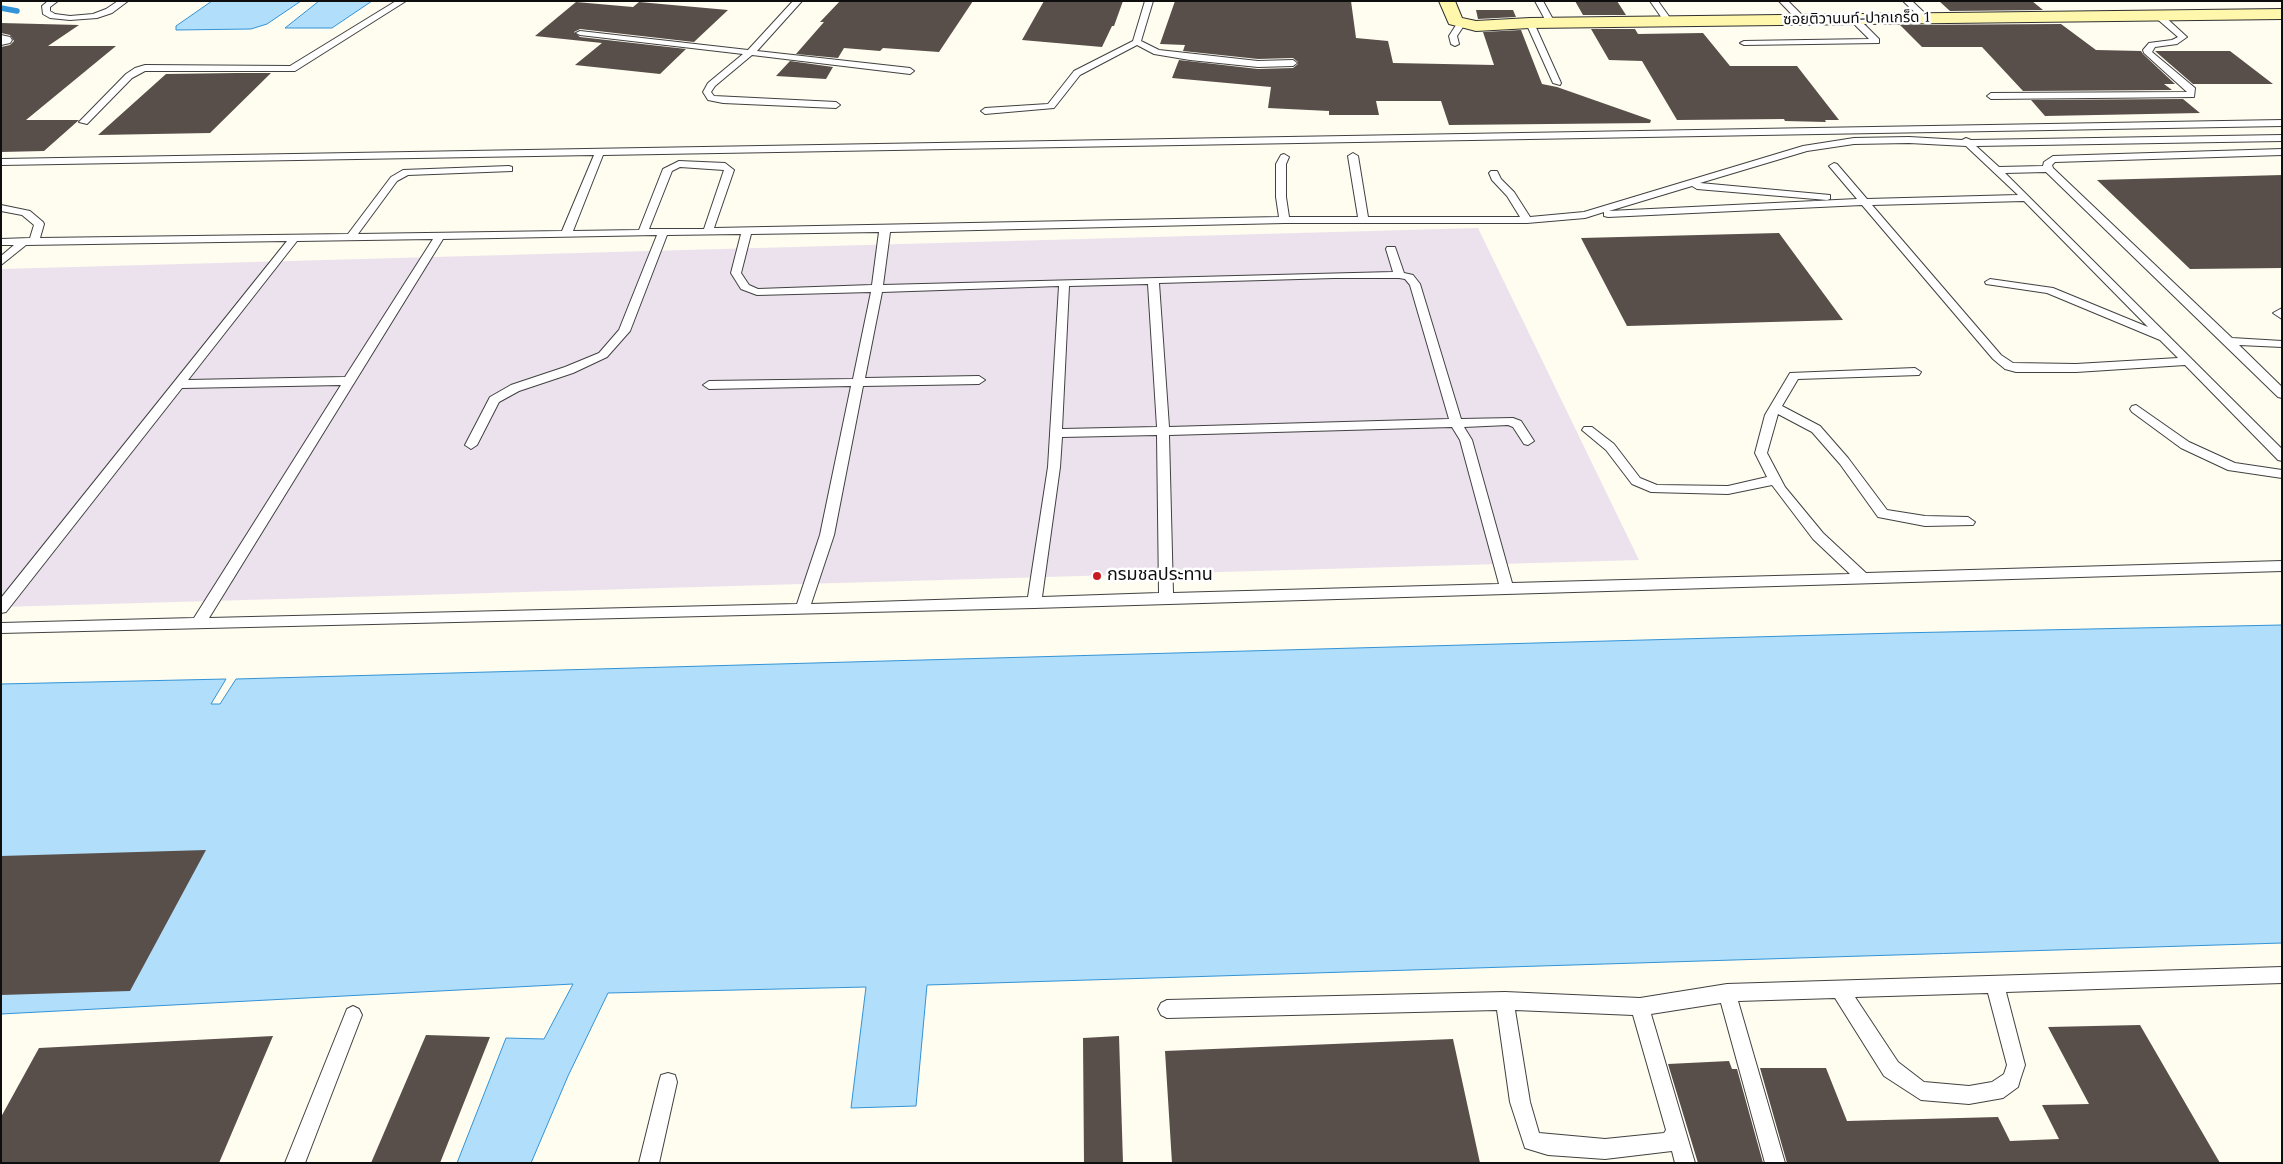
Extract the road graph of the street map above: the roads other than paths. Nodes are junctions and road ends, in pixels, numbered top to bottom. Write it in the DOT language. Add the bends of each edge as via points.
graph roads {
  1 [pos="54,1"];
  2 [pos="124,1"];
  3 [pos="402,1"];
  4 [pos="798,1"];
  5 [pos="1149,1"];
  6 [pos="1447,1"];
  7 [pos="1539,1"];
  8 [pos="1654,1"];
  9 [pos="1783,1"];
  10 [pos="1907,1"];
  11 [pos="2282,14"];
  12 [pos="2159,16"];
  13 [pos="1927,19"];
  14 [pos="1802,20"];
  15 [pos="1855,20"];
  16 [pos="1669,22"];
  17 [pos="1530,23"];
  18 [pos="1551,23"];
  19 [pos="1461,24"];
  20 [pos="580,33"];
  21 [pos="1137,42"];
  22 [pos="1744,43"];
  23 [pos="1455,44"];
  24 [pos="751,52"];
  25 [pos="1294,63"];
  26 [pos="910,70"];
  27 [pos="1557,83"];
  28 [pos="1991,96"];
  29 [pos="836,105"];
  30 [pos="985,111"];
  31 [pos="84,122"];
  32 [pos="2282,123"];
  33 [pos="1944,129"];
  34 [pos="2282,138"];
  35 [pos="1969,143"];
  36 [pos="600,151"];
  37 [pos="2282,152"];
  38 [pos="1353,156"];
  39 [pos="1284,157"];
  40 [pos="1,162"];
  41 [pos="1834,166"];
  42 [pos="509,169"];
  43 [pos="2048,169"];
  44 [pos="1997,170"];
  45 [pos="1494,173"];
  46 [pos="1689,185"];
  47 [pos="2027,198"];
  48 [pos="1865,202"];
  49 [pos="1,208"];
  50 [pos="1585,215"];
  51 [pos="1285,220"];
  52 [pos="1364,220"];
  53 [pos="1527,220"];
  54 [pos="885,229"];
  55 [pos="746,230"];
  56 [pos="708,231"];
  57 [pos="643,232"];
  58 [pos="663,232"];
  59 [pos="566,234"];
  60 [pos="440,235"];
  61 [pos="352,236"];
  62 [pos="295,237"];
  63 [pos="34,241"];
  64 [pos="1,242"];
  65 [pos="23,242"];
  66 [pos="1391,249"];
  67 [pos="1,262"];
  68 [pos="1399,275"];
  69 [pos="1153,281"];
  70 [pos="1990,282"];
  71 [pos="1064,284"];
  72 [pos="877,288"];
  73 [pos="2282,311"];
  74 [pos="2282,316"];
  75 [pos="2169,341"];
  76 [pos="2229,341"];
  77 [pos="2282,344"];
  78 [pos="2189,361"];
  79 [pos="1915,372"];
  80 [pos="979,380"];
  81 [pos="349,381"];
  82 [pos="857,381"];
  83 [pos="179,384"];
  84 [pos="709,385"];
  85 [pos="2282,394"];
  86 [pos="1776,408"];
  87 [pos="2136,409"];
  88 [pos="1456,423"];
  89 [pos="1588,430"];
  90 [pos="1163,431"];
  91 [pos="1057,433"];
  92 [pos="1528,440"];
  93 [pos="471,445"];
  94 [pos="2282,457"];
  95 [pos="2282,474"];
  96 [pos="1775,480"];
  97 [pos="1968,522"];
  98 [pos="2282,566"];
  99 [pos="1863,578"];
  100 [pos="1507,589"];
  101 [pos="1166,599"];
  102 [pos="1034,603"];
  103 [pos="1,608"];
  104 [pos="802,609"];
  105 [pos="198,624"];
  106 [pos="1,628"];
  107 [pos="2282,975"];
  108 [pos="1995,985"];
  109 [pos="1840,990"];
  110 [pos="1727,993"];
  111 [pos="1505,1000"];
  112 [pos="1640,1007"];
  113 [pos="1167,1009"];
  114 [pos="353,1015"];
  115 [pos="668,1082"];
  116 [pos="1675,1134"];
  117 [pos="295,1163"];
  118 [pos="648,1163"];
  119 [pos="1685,1163"];
  120 [pos="1775,1163"];
  1 -- 2 [label="lane" via="46,6 46,12 70,18 94,16"];
  3 -- 31 [label="lane" via="292,69 138,70"];
  4 -- 24 [label="lane"];
  5 -- 21 [label="lane"];
  6 -- 19 [label="street" via="1456,21"];
  7 -- 18 [label="lane"];
  8 -- 16 [label="lane"];
  9 -- 14 [label="lane"];
  10 -- 13 [label="lane"];
  11 -- 12 [label="street, ซอยติวานนท์-ปากเกร็ด 1"];
  12 -- 13 [label="street, ซอยติวานนท์-ปากเกร็ด 1"];
  12 -- 28 [label="lane" via="2183,37 2174,42 2152,45 2148,53 2192,90 2191,95"];
  13 -- 15 [label="street, ซอยติวานนท์-ปากเกร็ด 1"];
  14 -- 15 [label="street, ซอยติวานนท์-ปากเกร็ด 1"];
  14 -- 16 [label="street, ซอยติวานนท์-ปากเกร็ด 1"];
  15 -- 22 [label="lane" via="1876,41"];
  16 -- 18 [label="street, ซอยติวานนท์-ปากเกร็ด 1"];
  17 -- 18 [label="street, ซอยติวานนท์-ปากเกร็ด 1"];
  17 -- 19 [label="street, ซอยติวานนท์-ปากเกร็ด 1"];
  17 -- 27 [label="lane"];
  19 -- 23 [label="lane" via="1453,36"];
  20 -- 24 [label="lane"];
  21 -- 25 [label="lane" via="1156,52 1190,57 1258,64"];
  21 -- 30 [label="lane" via="1077,73 1051,106"];
  24 -- 26 [label="lane"];
  24 -- 29 [label="lane" via="711,85 707,92 711,98"];
  32 -- 33 [label="lane"];
  33 -- 35 [label="lane"];
  33 -- 36 [label="lane"];
  34 -- 35 [label="lane"];
  35 -- 44 [label="lane"];
  35 -- 46 [label="lane" via="1879,140 1806,148"];
  36 -- 40 [label="lane"];
  36 -- 59 [label="lane"];
  37 -- 43 [label="lane" via="2054,159 2047,164"];
  38 -- 52 [label="lane"];
  39 -- 51 [label="lane" via="1281,197"];
  41 -- 48 [label="lane"];
  42 -- 61 [label="lane" via="406,172 394,179"];
  43 -- 44 [label="lane"];
  43 -- 76 [label="lane"];
  44 -- 47 [label="lane"];
  45 -- 53 [label="lane"];
  46 -- 48 [label="lane"];
  46 -- 50 [label="lane"];
  47 -- 48 [label="lane"];
  47 -- 75 [label="lane"];
  48 -- 50 [label="lane"];
  48 -- 78 [label="lane" via="2009,366 2076,368"];
  49 -- 63 [label="lane" via="26,213 39,224"];
  50 -- 53 [label="lane"];
  51 -- 52 [label="lane"];
  51 -- 54 [label="lane"];
  52 -- 53 [label="lane"];
  54 -- 55 [label="lane"];
  54 -- 72 [label="lane"];
  55 -- 56 [label="lane"];
  55 -- 72 [label="lane" via="736,273 748,288 758,292"];
  56 -- 57 [label="lane" via="729,170 725,166 679,164 668,169"];
  56 -- 58 [label="lane"];
  57 -- 58 [label="lane"];
  57 -- 59 [label="lane"];
  58 -- 93 [label="lane" via="624,331 603,355 515,388 494,400"];
  59 -- 60 [label="lane"];
  60 -- 61 [label="lane"];
  60 -- 81 [label="lane"];
  61 -- 62 [label="lane"];
  62 -- 63 [label="lane"];
  62 -- 83 [label="lane"];
  63 -- 65 [label="lane"];
  64 -- 65 [label="lane"];
  65 -- 67 [label="lane"];
  66 -- 68 [label="lane"];
  68 -- 69 [label="lane"];
  68 -- 88 [label="lane" via="1409,277 1415,284"];
  69 -- 71 [label="lane"];
  69 -- 90 [label="lane"];
  70 -- 75 [label="lane" via="2049,290"];
  71 -- 72 [label="lane"];
  71 -- 91 [label="lane"];
  72 -- 82 [label="lane"];
  73 -- 74 [label="lane" via="2279,313"];
  75 -- 78 [label="lane"];
  76 -- 77 [label="lane"];
  76 -- 85 [label="lane"];
  78 -- 94 [label="lane"];
  79 -- 86 [label="lane" via="1794,376"];
  80 -- 82 [label="lane"];
  81 -- 83 [label="lane"];
  81 -- 105 [label="lane"];
  82 -- 84 [label="lane"];
  82 -- 104 [label="lane" via="827,535"];
  83 -- 103 [label="lane"];
  86 -- 96 [label="lane" via="1771,415 1761,453"];
  86 -- 97 [label="lane" via="1816,429 1883,514 1925,521"];
  87 -- 95 [label="lane" via="2186,445 2232,467"];
  88 -- 90 [label="lane"];
  88 -- 92 [label="lane" via="1509,421 1517,424"];
  88 -- 100 [label="lane" via="1466,440"];
  89 -- 96 [label="lane" via="1610,447 1636,481 1656,488 1728,490"];
  90 -- 91 [label="lane"];
  90 -- 101 [label="lane"];
  91 -- 102 [label="lane"];
  96 -- 99 [label="lane" via="1818,536"];
  98 -- 99 [label="lane"];
  99 -- 100 [label="lane"];
  100 -- 101 [label="lane"];
  101 -- 102 [label="lane"];
  102 -- 104 [label="lane"];
  104 -- 105 [label="lane"];
  105 -- 106 [label="lane"];
  107 -- 108 [label="lane"];
  108 -- 109 [label="lane"];
  108 -- 109 [label="lane" via="2016,1065 2011,1080 1996,1091 1969,1095 1921,1091 1891,1069"];
  109 -- 110 [label="lane"];
  110 -- 112 [label="lane"];
  110 -- 120 [label="lane"];
  111 -- 112 [label="lane"];
  111 -- 113 [label="lane"];
  111 -- 116 [label="lane" via="1520,1102 1532,1141 1605,1149 1668,1142"];
  112 -- 116 [label="lane"];
  114 -- 117 [label="lane"];
  115 -- 118 [label="lane"];
  116 -- 119 [label="lane"];
}
